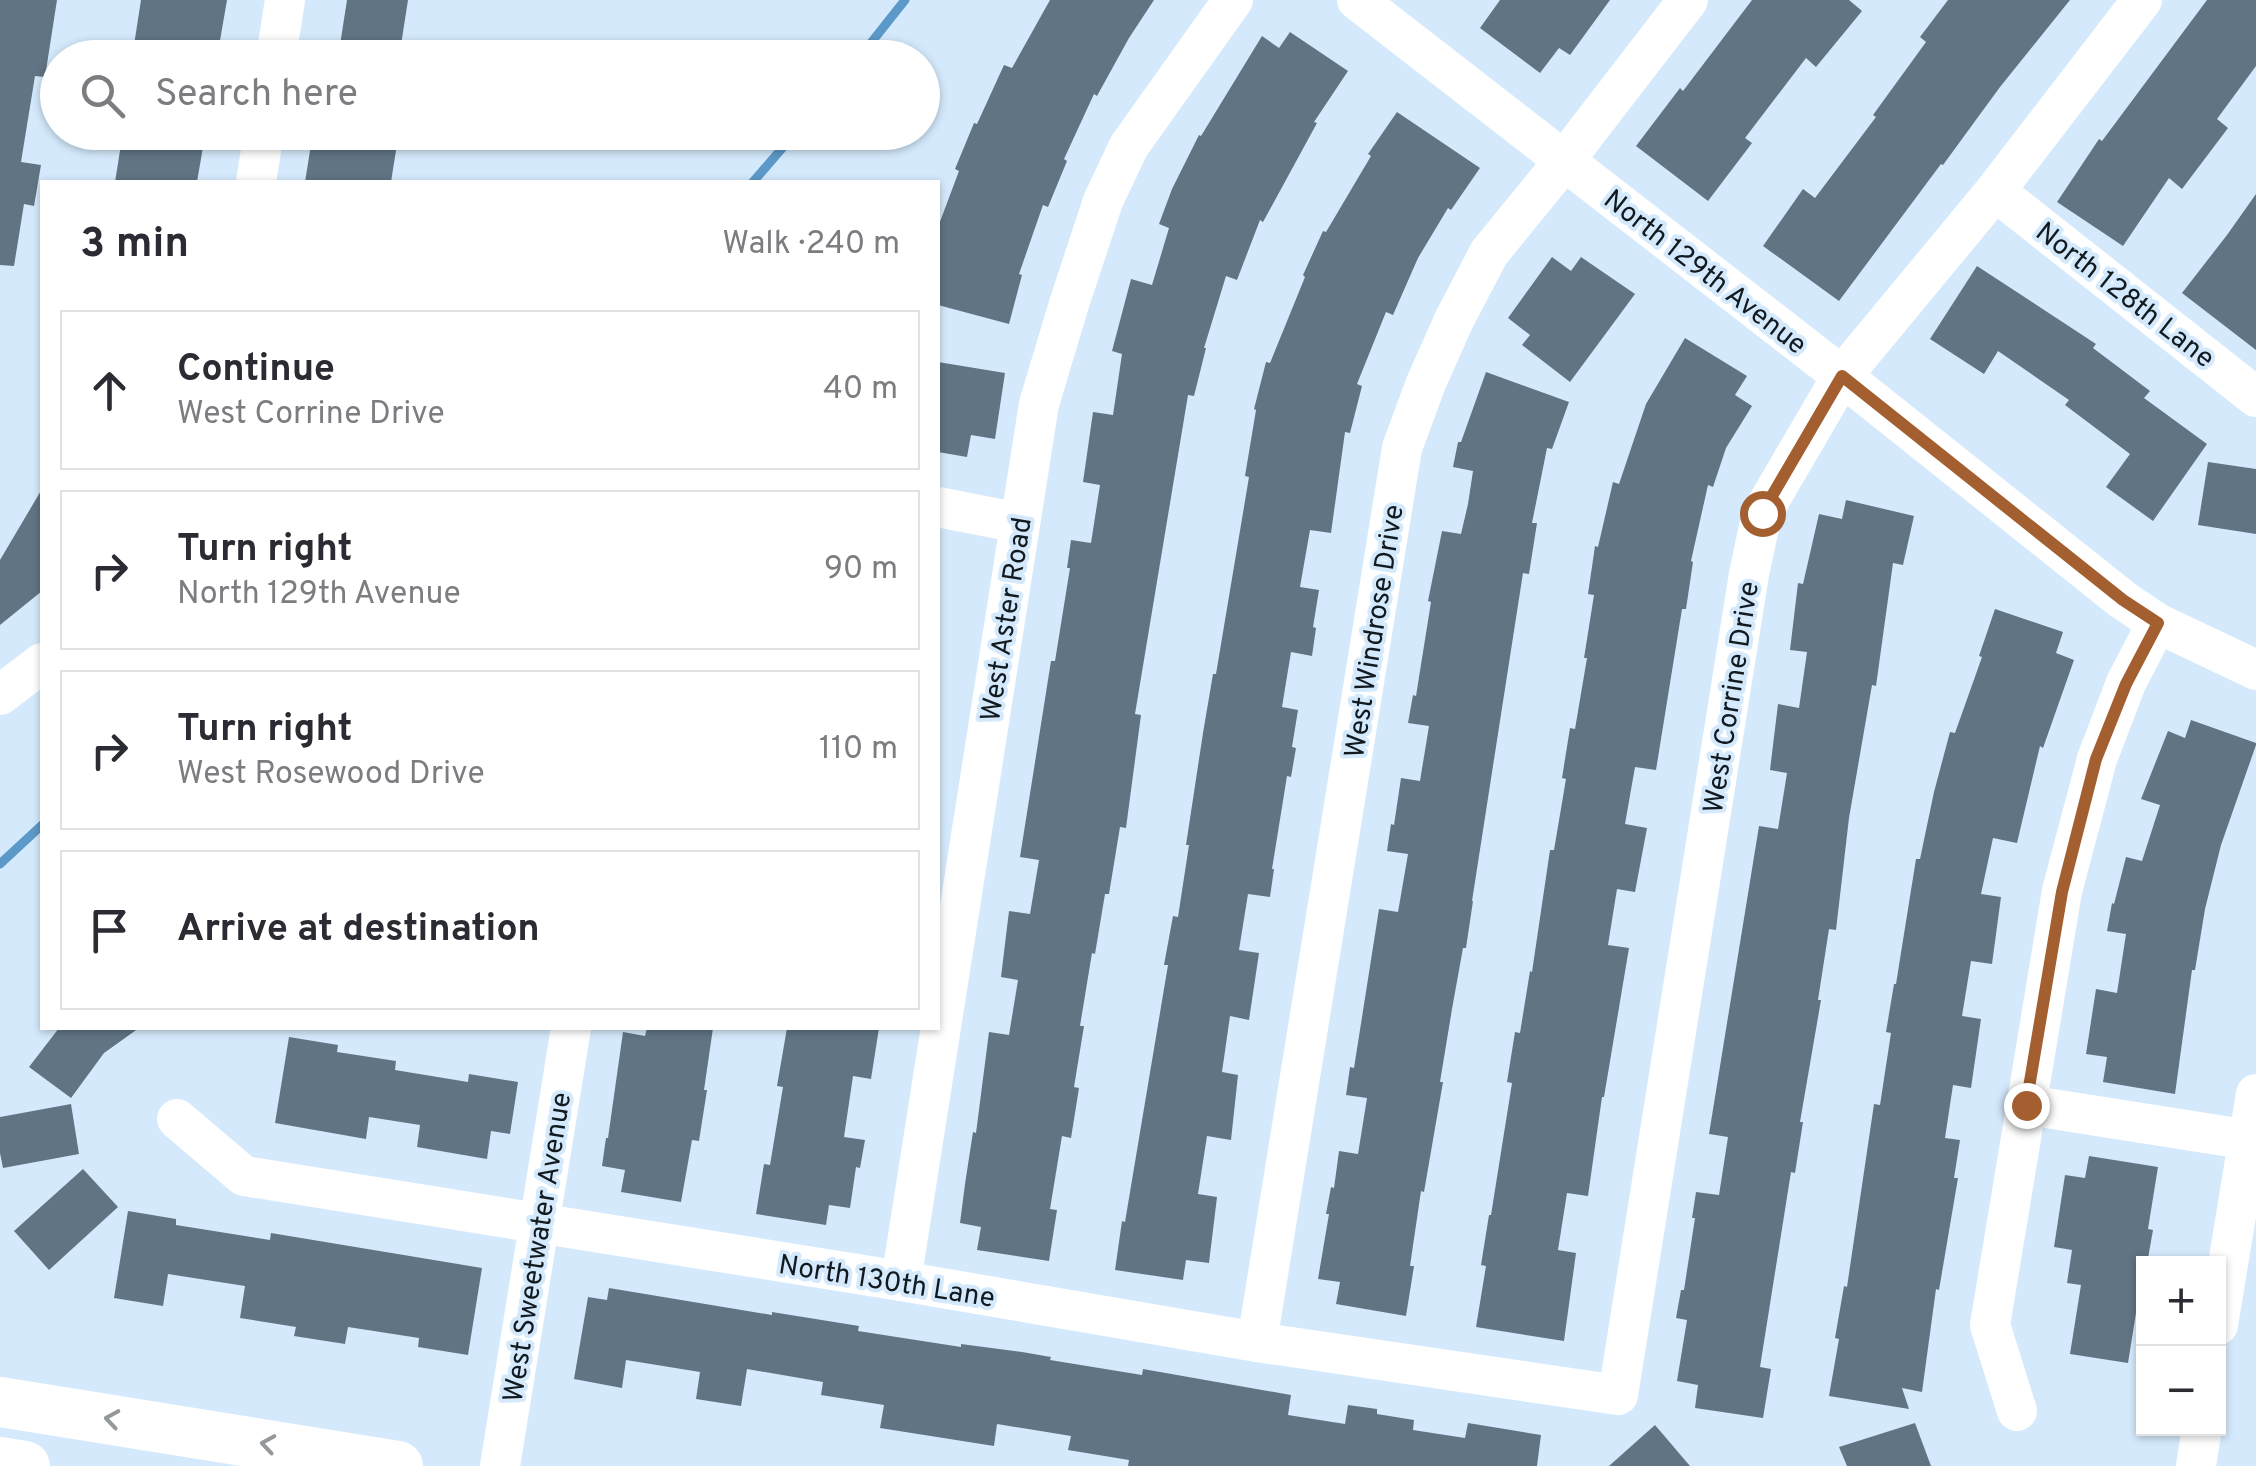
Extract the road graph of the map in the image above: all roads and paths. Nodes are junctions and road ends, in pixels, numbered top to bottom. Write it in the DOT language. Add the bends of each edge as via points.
graph roads {
  1 [pos="285,0"];
  2 [pos="1233,0"];
  3 [pos="1357,0"];
  4 [pos="1688,0"];
  5 [pos="2142,0"];
  6 [pos="279,40"];
  7 [pos="261,150"];
  8 [pos="1564,161"];
  9 [pos="256,180"];
  10 [pos="1995,190"];
  11 [pos="1842,376"];
  12 [pos="2256,396"];
  13 [pos="940,507"];
  14 [pos="1020,523"];
  15 [pos="2158,623"];
  16 [pos="40,665"];
  17 [pos="2256,670"];
  18 [pos="0,695"];
  19 [pos="940,1029"];
  20 [pos="571,1030"];
  21 [pos="940,1030"];
  22 [pos="2256,1094"];
  23 [pos="2026,1105"];
  24 [pos="176,1120"];
  25 [pos="2252,1140"];
  26 [pos="540,1224"];
  27 [pos="2226,1281"];
  28 [pos="900,1282"];
  29 [pos="1257,1342"];
  30 [pos="1618,1395"];
  31 [pos="0,1402"];
  32 [pos="2017,1411"];
  33 [pos="2201,1436"];
  34 [pos="0,1462"];
  35 [pos="25,1466"];
  36 [pos="398,1466"];
  37 [pos="500,1466"];
  38 [pos="2196,1466"];
  1 -- 6 [label="street"];
  2 -- 14 [label="street, West Aster Road" via="1129,146 1103,201 1039,404"];
  3 -- 8 [label="street, North 129th Avenue"];
  4 -- 8 [label="street, West Windrose Drive"];
  5 -- 10 [label="street, West Corrine Drive"];
  7 -- 9 [label="street"];
  8 -- 11 [label="street, North 129th Avenue"];
  8 -- 29 [label="street, West Windrose Drive" via="1489,252 1402,448"];
  10 -- 11 [label="street, West Corrine Drive"];
  10 -- 12 [label="street, North 128th Lane"];
  11 -- 15 [label="street, North 129th Avenue"];
  11 -- 30 [label="street, West Corrine Drive" via="1762,513"];
  13 -- 14 [label="street"];
  14 -- 19 [label="street, West Aster Road"];
  15 -- 17 [label="street, North 129th Avenue"];
  15 -- 23 [label="street" via="2096,759 2062,892"];
  16 -- 18 [label="street"];
  20 -- 26 [label="street, West Sweetwater Avenue"];
  21 -- 28 [label="street, West Aster Road"];
  22 -- 25 [label="street"];
  23 -- 25 [label="street"];
  23 -- 32 [label="street" via="1990,1325"];
  24 -- 26 [label="street, North 130th Lane" via="244,1176"];
  25 -- 27 [label="street"];
  26 -- 28 [label="street, North 130th Lane"];
  26 -- 37 [label="street, West Sweetwater Avenue"];
  28 -- 29 [label="street, North 130th Lane"];
  29 -- 30 [label="street, North 130th Lane"];
  36 -- 31 [label="main road, one-way"];
  33 -- 38 [label="street"];
  34 -- 35 [label="main road"];
}
